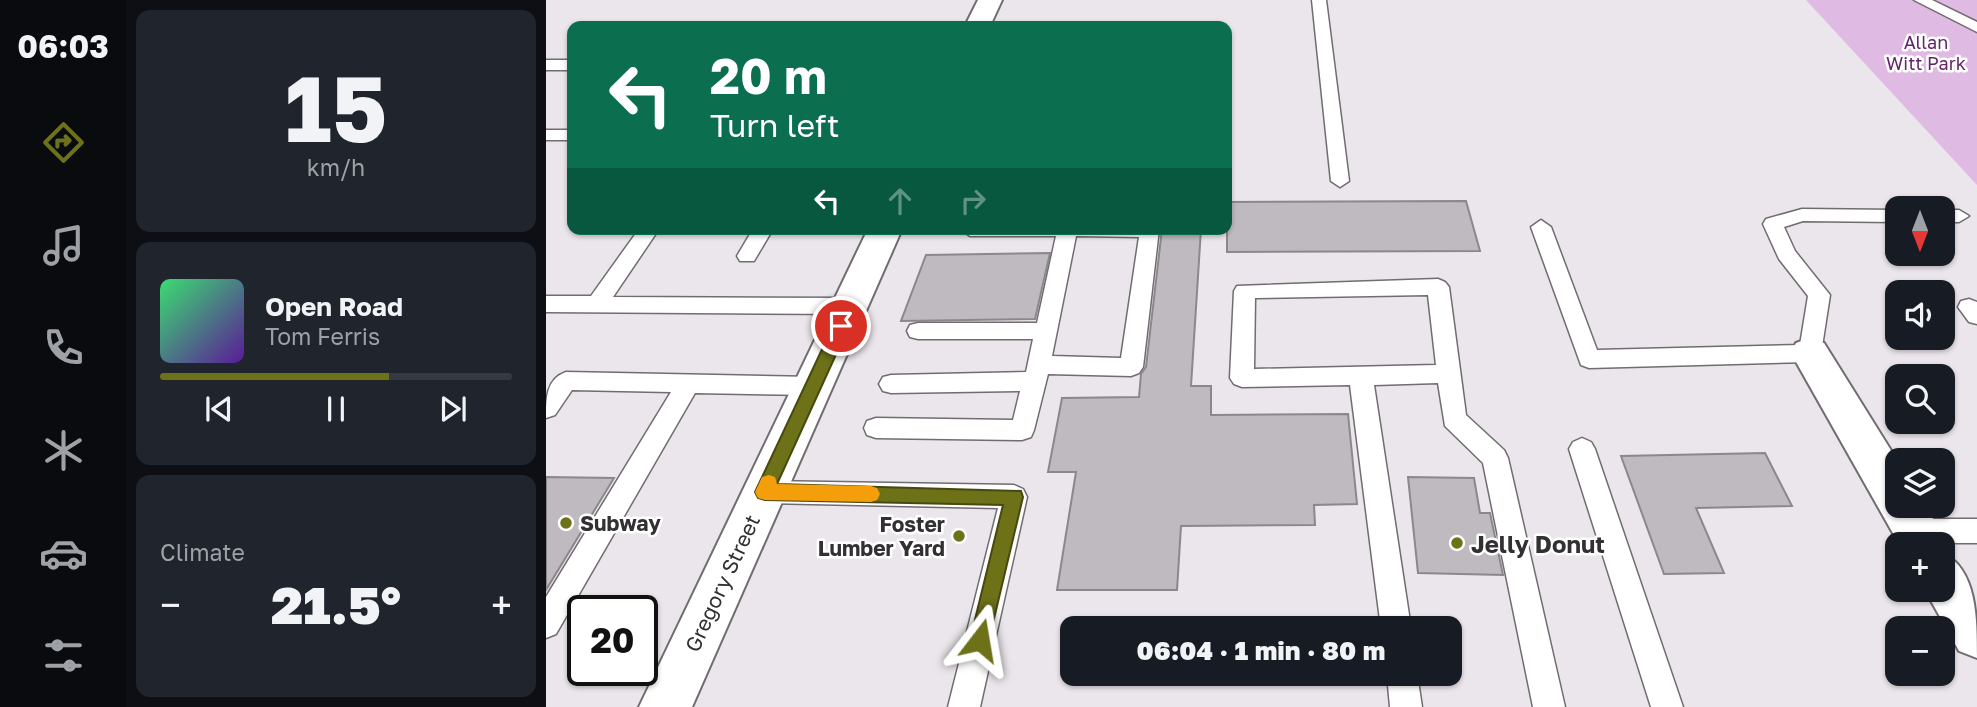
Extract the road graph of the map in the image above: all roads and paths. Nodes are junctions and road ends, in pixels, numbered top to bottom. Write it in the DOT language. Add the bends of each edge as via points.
graph roads {
  1 [pos="990,0"];
  2 [pos="1319,0"];
  3 [pos="1922,0"];
  4 [pos="980,21"];
  5 [pos="1977,28"];
  6 [pos="546,65"];
  7 [pos="567,65"];
  8 [pos="546,135"];
  9 [pos="567,135"];
  10 [pos="1340,181"];
  11 [pos="1885,216"];
  12 [pos="1541,228"];
  13 [pos="645,235"];
  14 [pos="759,235"];
  15 [pos="882,235"];
  16 [pos="1066,235"];
  17 [pos="1149,235"];
  18 [pos="747,256"];
  19 [pos="546,304"];
  20 [pos="596,304"];
  21 [pos="850,306"];
  22 [pos="918,331"];
  23 [pos="1045,331"];
  24 [pos="1810,354"];
  25 [pos="1037,373"];
  26 [pos="1448,374"];
  27 [pos="1361,376"];
  28 [pos="688,384"];
  29 [pos="891,384"];
  30 [pos="814,386"];
  31 [pos="546,408"];
  32 [pos="876,428"];
  33 [pos="1582,449"];
  34 [pos="765,492"];
  35 [pos="1909,520"];
  36 [pos="1977,531"];
  37 [pos="1955,597"];
  38 [pos="1394,616"];
  39 [pos="546,624"];
  40 [pos="1977,633"];
  41 [pos="1403,686"];
  42 [pos="665,707"];
  43 [pos="964,707"];
  44 [pos="1406,707"];
  45 [pos="1549,707"];
  46 [pos="1667,707"];
  1 -- 4 [label="street"];
  2 -- 10 [label="lane"];
  3 -- 5 [label="lane"];
  6 -- 7 [label="lane"];
  8 -- 9 [label="lane"];
  11 -- 24 [label="lane" via="1802,215 1773,224 1786,254 1819,295"];
  12 -- 24 [label="lane" via="1589,359"];
  13 -- 20 [label="lane"];
  14 -- 18 [label="lane"];
  15 -- 21 [label="street, Gregory Street"];
  16 -- 23 [label="lane"];
  17 -- 25 [label="lane" via="1131,367"];
  19 -- 20 [label="lane"];
  20 -- 21 [label="lane"];
  21 -- 30 [label="street, Gregory Street"];
  22 -- 23 [label="lane"];
  23 -- 25 [label="lane"];
  24 -- 35 [label="street"];
  25 -- 29 [label="lane"];
  25 -- 32 [label="lane" via="1022,430"];
  26 -- 27 [label="lane"];
  26 -- 27 [label="lane" via="1438,287 1245,290 1242,378"];
  26 -- 45 [label="lane" via="1454,419 1495,458"];
  27 -- 38 [label="lane"];
  28 -- 30 [label="lane"];
  28 -- 31 [label="lane" via="566,381"];
  28 -- 39 [label="lane"];
  30 -- 34 [label="street, Gregory Street"];
  33 -- 46 [label="lane"];
  34 -- 42 [label="street, Gregory Street"];
  34 -- 43 [label="lane" via="1014,497"];
  35 -- 36 [label="lane"];
  37 -- 40 [label="street"];
  41 -- 44 [label="lane"];
}
